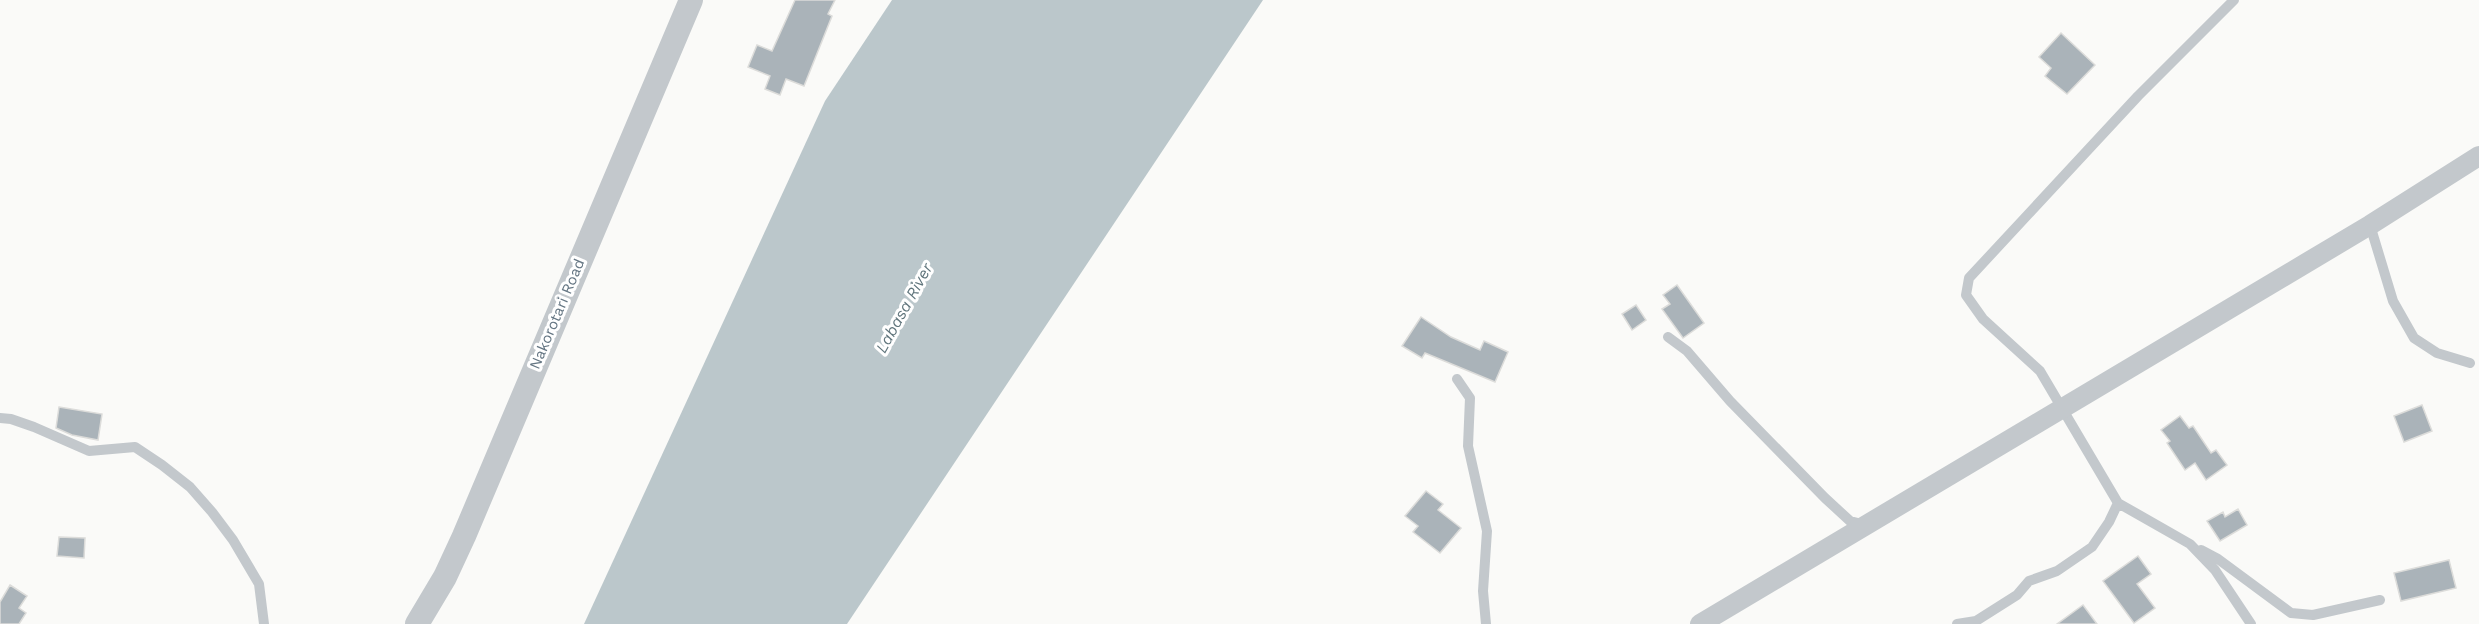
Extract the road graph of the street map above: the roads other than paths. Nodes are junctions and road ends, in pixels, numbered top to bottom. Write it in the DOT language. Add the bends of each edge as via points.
graph roads {
  1 [pos="690,0"];
  2 [pos="2234,0"];
  3 [pos="2479,156"];
  4 [pos="2370,225"];
  5 [pos="1668,337"];
  6 [pos="2470,363"];
  7 [pos="1457,379"];
  8 [pos="2060,408"];
  9 [pos="0,418"];
  10 [pos="2118,503"];
  11 [pos="1866,525"];
  12 [pos="2190,544"];
  13 [pos="2380,600"];
  14 [pos="2246,622"];
  15 [pos="264,624"];
  16 [pos="417,624"];
  17 [pos="1486,624"];
  18 [pos="1700,624"];
  19 [pos="1957,624"];
  1 -- 16 [label="street, Nakorotari Road" via="464,537"];
  2 -- 8 [label="lane" via="2138,96 1969,278 1966,295 1983,319 2040,371"];
  3 -- 4 [label="street"];
  4 -- 6 [label="lane" via="2393,301 2414,338 2437,353"];
  4 -- 8 [label="street"];
  5 -- 11 [label="lane" via="1687,351 1825,498 1850,521"];
  7 -- 17 [label="lane" via="1470,398 1468,446 1487,531 1483,591"];
  8 -- 10 [label="lane"];
  8 -- 11 [label="street"];
  9 -- 15 [label="lane" via="34,427 89,451 135,447 162,465 213,512 233,540 259,584"];
  10 -- 12 [label="lane"];
  10 -- 19 [label="lane" via="2092,547 2057,571 2028,581 2017,595 1976,621"];
  11 -- 18 [label="street"];
  12 -- 13 [label="lane" via="2218,559 2290,613 2313,615"];
  12 -- 14 [label="lane" via="2215,570"];
}
